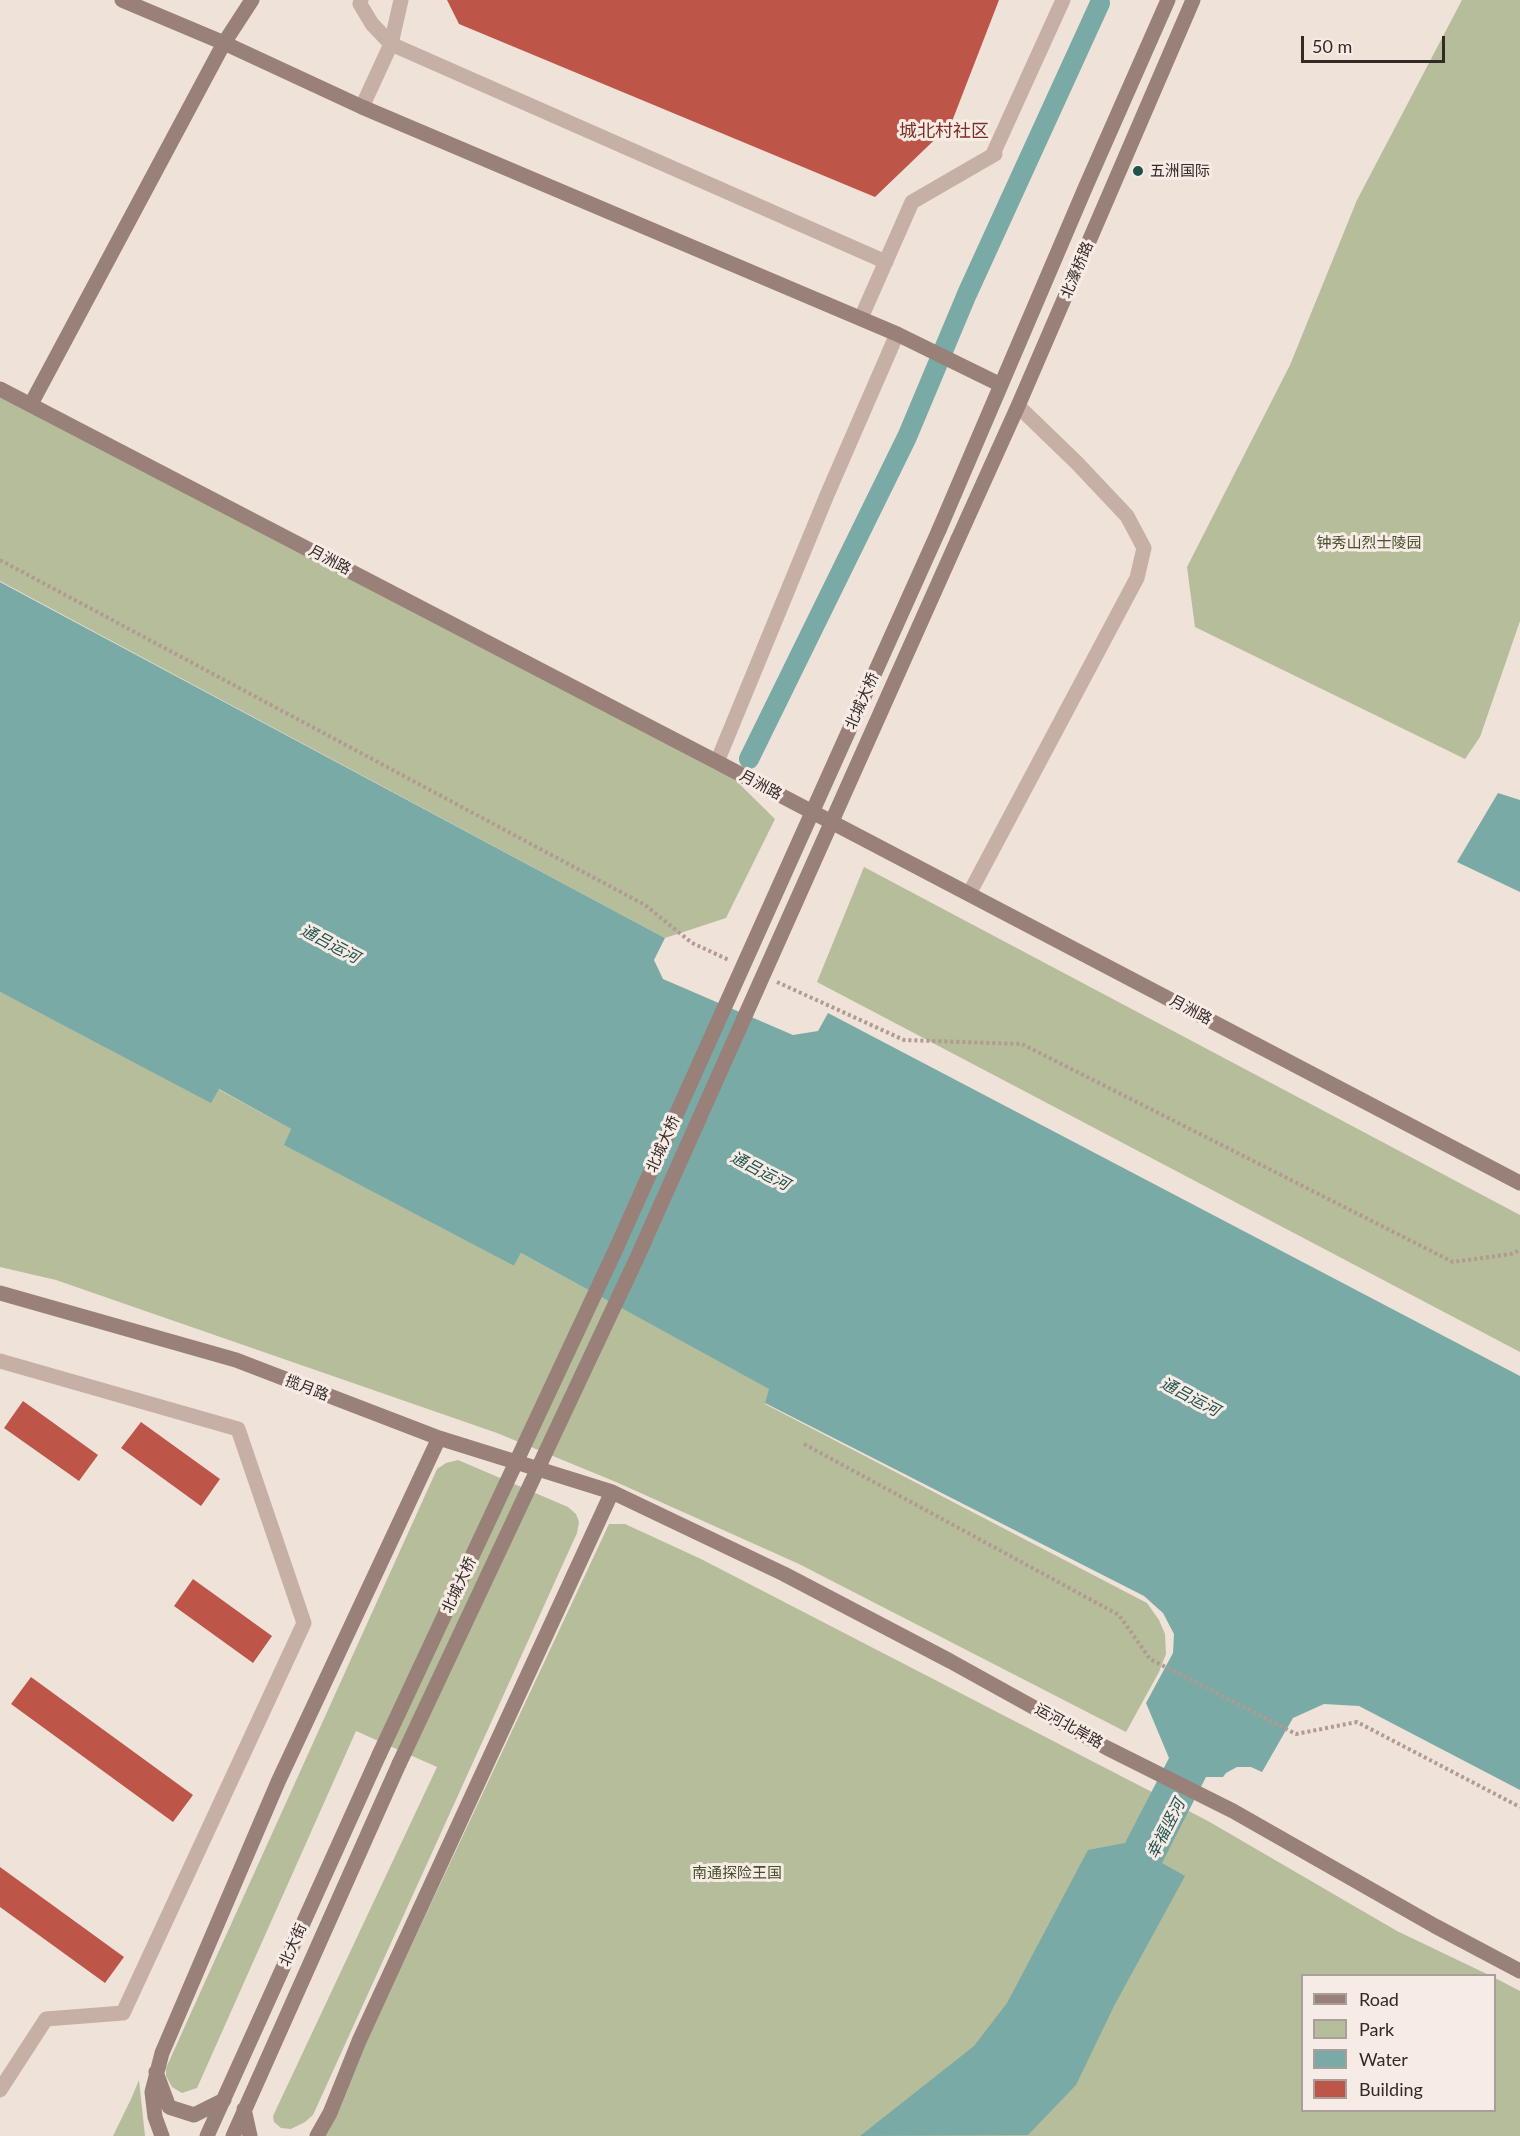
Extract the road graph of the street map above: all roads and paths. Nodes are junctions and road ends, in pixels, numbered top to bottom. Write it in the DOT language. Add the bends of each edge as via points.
graph roads {
  1 [pos="122,0"];
  2 [pos="252,0"];
  3 [pos="361,0"];
  4 [pos="401,0"];
  5 [pos="1063,0"];
  6 [pos="1168,0"];
  7 [pos="1193,0"];
  8 [pos="224,43"];
  9 [pos="391,44"];
  10 [pos="362,107"];
  11 [pos="886,262"];
  12 [pos="861,318"];
  13 [pos="897,334"];
  14 [pos="1001,385"];
  15 [pos="0,389"];
  16 [pos="31,404"];
  17 [pos="1018,406"];
  18 [pos="939,530"];
  19 [pos="958,539"];
  20 [pos="717,762"];
  21 [pos="969,894"];
  22 [pos="1520,1183"];
  23 [pos="0,1293"];
  24 [pos="0,1361"];
  25 [pos="439,1438"];
  26 [pos="804,1444"];
  27 [pos="612,1492"];
  28 [pos="379,1755"];
  29 [pos="399,1764"];
  30 [pos="1520,1807"];
  31 [pos="1520,1971"];
  32 [pos="156,2072"];
  33 [pos="0,2090"];
  34 [pos="224,2100"];
  35 [pos="244,2109"];
  36 [pos="330,2113"];
  37 [pos="162,2136"];
  38 [pos="207,2136"];
  39 [pos="233,2136"];
  40 [pos="250,2136"];
  41 [pos="305,2136"];
  42 [pos="317,2136"];
  1 -- 8 [label="main road"];
  2 -- 8 [label="main road"];
  3 -- 9 [label="street" via="372,24"];
  4 -- 9 [label="street"];
  5 -- 11 [label="street" via="995,154 912,202"];
  6 -- 14 [label="main road, 北濠桥路"];
  7 -- 17 [label="main road, 北濠桥路"];
  8 -- 10 [label="main road"];
  8 -- 16 [label="main road"];
  9 -- 10 [label="street"];
  9 -- 11 [label="street"];
  10 -- 12 [label="main road"];
  11 -- 12 [label="street"];
  12 -- 13 [label="main road"];
  13 -- 14 [label="main road"];
  13 -- 20 [label="street" via="826,495"];
  14 -- 18 [label="main road, 北濠桥路"];
  15 -- 16 [label="main road, 月洲路"];
  16 -- 20 [label="main road, 月洲路"];
  17 -- 19 [label="main road, 北濠桥路"];
  17 -- 21 [label="street" via="1127,516 1144,548 1137,579"];
  18 -- 28 [label="main road, 北城大桥, bridge" via="615,1251"];
  19 -- 29 [label="main road, 北城大桥, bridge" via="636,1260"];
  20 -- 21 [label="main road, 月洲路"];
  21 -- 22 [label="main road, 月洲路"];
  23 -- 25 [label="main road, 揽月路" via="236,1360"];
  24 -- 33 [label="street" via="238,1429 304,1623 123,2013 46,2019"];
  25 -- 27 [label="main road, 揽月路"];
  25 -- 32 [label="main road" via="278,1782"];
  26 -- 30 [label="path" via="1119,1615 1150,1659 1296,1734 1357,1722"];
  27 -- 31 [label="main road, 运河北岸路" via="794,1579 950,1661 1107,1748 1233,1811"];
  27 -- 36 [label="main road" via="359,2041"];
  28 -- 34 [label="main road, 北大街"];
  29 -- 35 [label="main road, 北大街"];
  32 -- 34 [label="main road" via="169,2107 194,2115"];
  32 -- 37 [label="main road" via="152,2092"];
  34 -- 38 [label="main road, 北大街"];
  35 -- 39 [label="main road, 北大街"];
  35 -- 40 [label="main road"];
  36 -- 41 [label="main road"];
  36 -- 42 [label="main road"];
}
